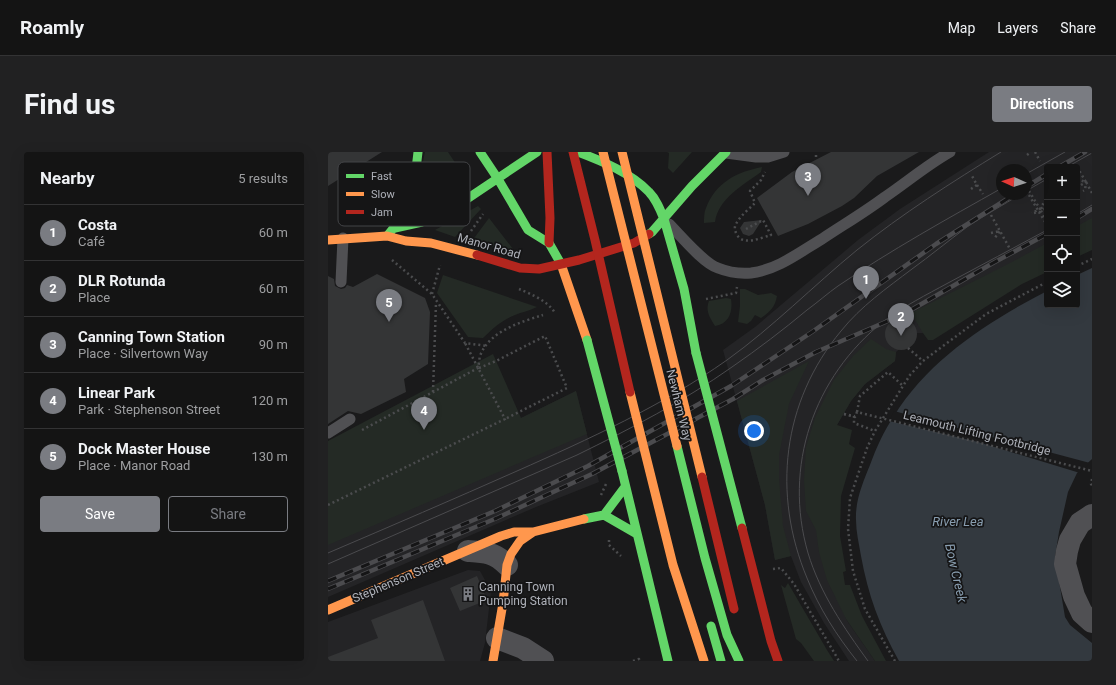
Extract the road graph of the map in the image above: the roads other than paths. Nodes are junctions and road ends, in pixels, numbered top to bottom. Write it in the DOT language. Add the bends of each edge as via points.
graph roads {
  1 [pos="418,152"];
  2 [pos="480,152"];
  3 [pos="537,152"];
  4 [pos="547,152"];
  5 [pos="573,152"];
  6 [pos="578,152"];
  7 [pos="590,152"];
  8 [pos="603,152"];
  9 [pos="622,152"];
  10 [pos="726,152"];
  11 [pos="784,152"];
  12 [pos="950,152"];
  13 [pos="416,162"];
  14 [pos="594,167"];
  15 [pos="498,179"];
  16 [pos="470,196"];
  17 [pos="664,219"];
  18 [pos="404,226"];
  19 [pos="395,228"];
  20 [pos="387,236"];
  21 [pos="611,237"];
  22 [pos="343,238"];
  23 [pos="328,240"];
  24 [pos="549,243"];
  25 [pos="617,260"];
  26 [pos="561,264"];
  27 [pos="341,282"];
  28 [pos="350,419"];
  29 [pos="328,433"];
  30 [pos="625,487"];
  31 [pos="604,515"];
  32 [pos="1092,515"];
  33 [pos="537,531"];
  34 [pos="637,534"];
  35 [pos="468,550"];
  36 [pos="507,565"];
  37 [pos="328,610"];
  38 [pos="736,616"];
  39 [pos="709,618"];
  40 [pos="1092,622"];
  41 [pos="507,642"];
  42 [pos="744,659"];
  43 [pos="493,661"];
  44 [pos="543,661"];
  45 [pos="668,661"];
  46 [pos="704,661"];
  47 [pos="721,661"];
  48 [pos="778,661"];
  1 -- 13 [label="main road"];
  2 -- 15 [label="main road"];
  3 -- 15 [label="main road"];
  4 -- 24 [label="main road"];
  5 -- 46 [label="main road, bridge" via="673,565"];
  6 -- 17 [label="main road" via="625,173 648,191"];
  7 -- 14 [label="main road"];
  8 -- 42 [label="main road, Newham Way, bridge" via="705,558 727,635"];
  9 -- 38 [label="main road, Newham Way, bridge"];
  10 -- 11 [label="lane" via="768,157"];
  10 -- 17 [label="main road, Manor Road"];
  12 -- 17 [label="lane" via="794,256 772,267 751,273 738,273 711,266"];
  15 -- 16 [label="main road"];
  15 -- 24 [label="main road" via="528,230"];
  17 -- 26 [label="main road, Manor Road" via="652,232 634,243"];
  17 -- 48 [label="main road, bridge" via="684,289 696,353"];
  18 -- 19 [label="main road"];
  19 -- 20 [label="main road"];
  20 -- 22 [label="main road, Manor Road"];
  20 -- 26 [label="main road, Manor Road" via="431,243 520,268 539,269"];
  21 -- 25 [label="main road"];
  22 -- 23 [label="main road, Manor Road"];
  22 -- 27 [label="lane"];
  24 -- 26 [label="main road"];
  26 -- 30 [label="main road, bridge" via="587,340"];
  28 -- 29 [label="lane"];
  30 -- 31 [label="main road"];
  30 -- 34 [label="main road"];
  31 -- 33 [label="main road, Stephenson Street"];
  31 -- 34 [label="main road"];
  32 -- 40 [label="street" via="1080,523 1070,540 1065,564 1074,596 1082,613"];
  33 -- 35 [label="main road, Stephenson Street" via="514,532"];
  33 -- 36 [label="main road" via="520,541"];
  34 -- 45 [label="main road"];
  35 -- 36 [label="street" via="490,553"];
  35 -- 37 [label="main road, Stephenson Street"];
  36 -- 41 [label="main road"];
  39 -- 47 [label="main road, bridge"];
  41 -- 43 [label="main road"];
  41 -- 44 [label="street"];
}
